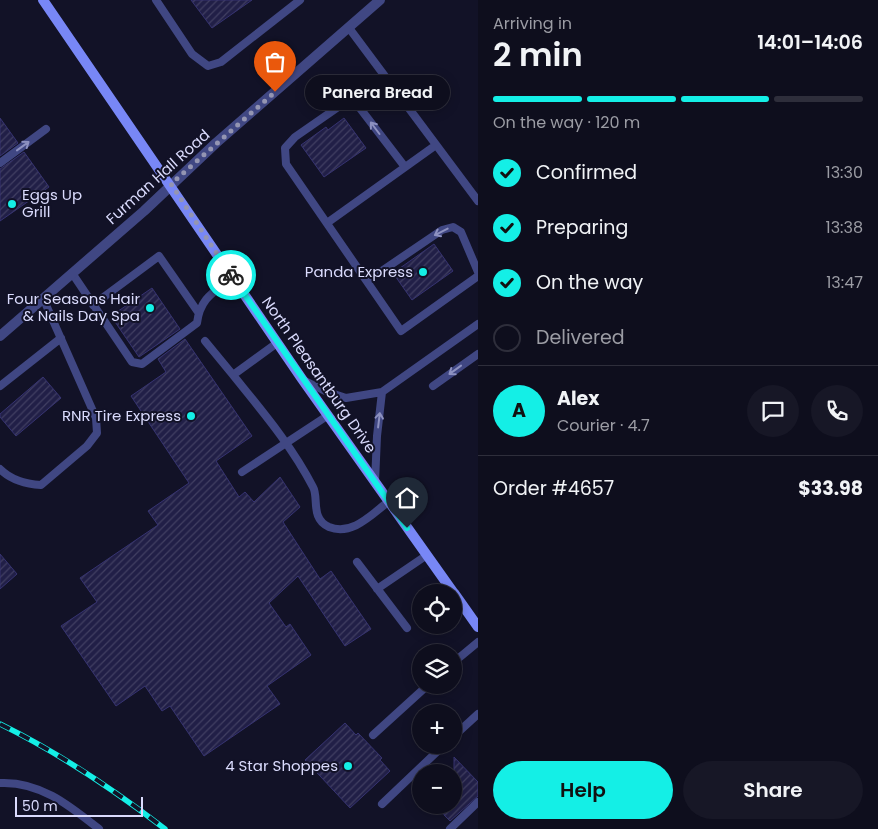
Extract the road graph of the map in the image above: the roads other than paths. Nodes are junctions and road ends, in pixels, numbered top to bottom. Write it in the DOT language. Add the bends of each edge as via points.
graph roads {
  1 [pos="43,0"];
  2 [pos="300,0"];
  3 [pos="380,0"];
  4 [pos="158,1"];
  5 [pos="349,28"];
  6 [pos="46,130"];
  7 [pos="436,145"];
  8 [pos="0,163"];
  9 [pos="405,167"];
  10 [pos="171,184"];
  11 [pos="478,201"];
  12 [pos="327,223"];
  13 [pos="478,272"];
  14 [pos="72,273"];
  15 [pos="478,276"];
  16 [pos="233,277"];
  17 [pos="367,281"];
  18 [pos="43,298"];
  19 [pos="93,305"];
  20 [pos="198,312"];
  21 [pos="478,324"];
  22 [pos="0,336"];
  23 [pos="61,338"];
  24 [pos="205,341"];
  25 [pos="277,343"];
  26 [pos="478,354"];
  27 [pos="233,375"];
  28 [pos="302,380"];
  29 [pos="0,386"];
  30 [pos="433,386"];
  31 [pos="382,392"];
  32 [pos="327,416"];
  33 [pos="287,442"];
  34 [pos="0,469"];
  35 [pos="242,472"];
  36 [pos="375,483"];
  37 [pos="388,502"];
  38 [pos="427,555"];
  39 [pos="357,562"];
  40 [pos="447,584"];
  41 [pos="377,589"];
  42 [pos="462,605"];
  43 [pos="478,627"];
  44 [pos="407,628"];
  45 [pos="478,642"];
  46 [pos="462,655"];
  47 [pos="418,694"];
  48 [pos="478,714"];
  49 [pos="462,729"];
  50 [pos="373,735"];
  51 [pos="435,754"];
  52 [pos="0,783"];
  53 [pos="478,802"];
  54 [pos="382,804"];
  55 [pos="99,829"];
  56 [pos="450,829"];
  1 -- 10 [label="main road, North Pleasantburg Drive"];
  2 -- 4 [label="lane" via="221,62 208,66 192,54"];
  3 -- 5 [label="street, Furman Hall Road"];
  5 -- 7 [label="lane"];
  5 -- 10 [label="street, Furman Hall Road"];
  8 -- 6 [label="lane, one-way"];
  7 -- 9 [label="lane"];
  7 -- 11 [label="lane"];
  9 -- 12 [label="lane"];
  9 -- 12 [label="lane, one-way" via="356,103 344,103 289,142 285,148 286,164"];
  10 -- 14 [label="street, Furman Hall Road" via="144,212"];
  10 -- 16 [label="main road, North Pleasantburg Drive"];
  12 -- 17 [label="lane"];
  13 -- 17 [label="lane, one-way" via="461,232 453,227 442,230"];
  14 -- 18 [label="street, Furman Hall Road"];
  14 -- 19 [label="lane"];
  15 -- 17 [label="lane" via="400,331"];
  16 -- 20 [label="lane" via="204,300"];
  16 -- 25 [label="main road, North Pleasantburg Drive"];
  18 -- 22 [label="street, Furman Hall Road"];
  18 -- 23 [label="lane"];
  19 -- 20 [label="lane" via="159,256"];
  19 -- 20 [label="lane" via="132,362 142,364 197,323"];
  21 -- 31 [label="lane"];
  23 -- 29 [label="lane"];
  23 -- 34 [label="lane" via="96,418 97,433 87,446 41,485 26,484"];
  24 -- 27 [label="lane"];
  25 -- 27 [label="lane"];
  25 -- 28 [label="main road, North Pleasantburg Drive"];
  26 -- 30 [label="lane, one-way"];
  27 -- 33 [label="lane"];
  28 -- 31 [label="lane" via="346,398"];
  28 -- 32 [label="main road, North Pleasantburg Drive"];
  36 -- 31 [label="lane, one-way"];
  32 -- 33 [label="lane"];
  32 -- 36 [label="main road, North Pleasantburg Drive"];
  33 -- 35 [label="lane"];
  33 -- 37 [label="lane" via="315,490 314,509 326,526 342,531 360,523"];
  36 -- 37 [label="main road, North Pleasantburg Drive"];
  37 -- 38 [label="main road, North Pleasantburg Drive"];
  38 -- 40 [label="main road, North Pleasantburg Drive"];
  38 -- 41 [label="lane"];
  39 -- 41 [label="lane"];
  41 -- 44 [label="lane"];
  42 -- 43 [label="main road, North Pleasantburg Drive"];
  45 -- 46 [label="lane"];
  47 -- 50 [label="lane"];
  48 -- 49 [label="lane"];
  51 -- 54 [label="lane"];
  52 -- 55 [label="lane" via="14,782 60,798"];
  53 -- 56 [label="lane"];
}
